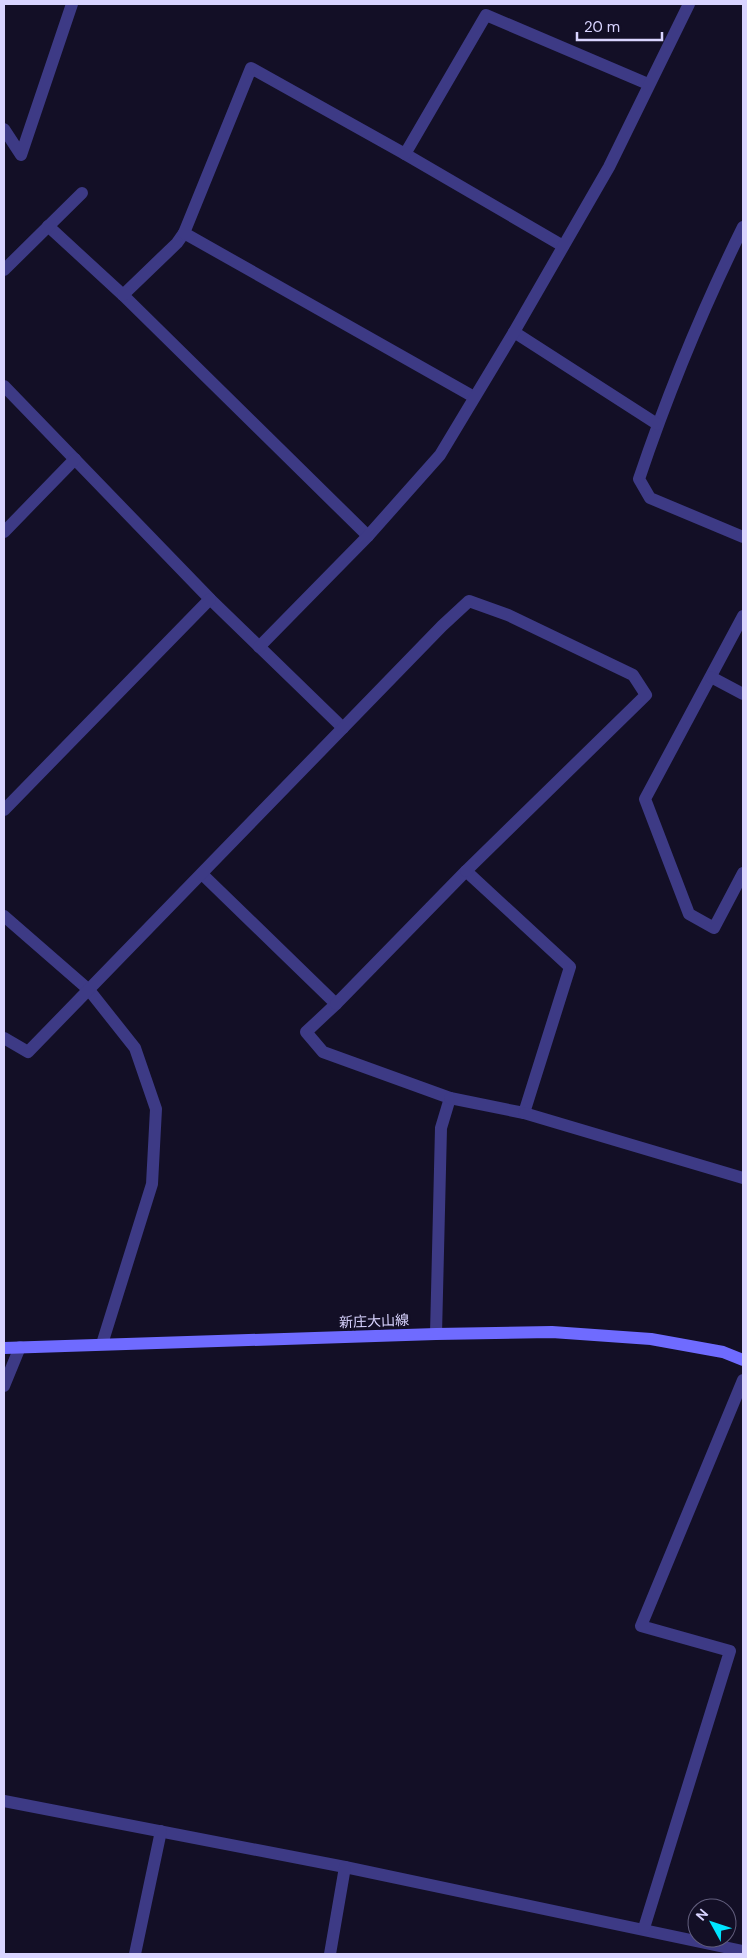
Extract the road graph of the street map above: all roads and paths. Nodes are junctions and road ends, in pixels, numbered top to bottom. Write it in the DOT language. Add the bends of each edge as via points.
graph roads {
  1 [pos="72,4"];
  2 [pos="689,4"];
  3 [pos="648,84"];
  4 [pos="4,128"];
  5 [pos="405,154"];
  6 [pos="82,193"];
  7 [pos="48,226"];
  8 [pos="743,227"];
  9 [pos="184,233"];
  10 [pos="563,246"];
  11 [pos="4,270"];
  12 [pos="123,296"];
  13 [pos="514,332"];
  14 [pos="4,386"];
  15 [pos="474,397"];
  16 [pos="657,424"];
  17 [pos="75,460"];
  18 [pos="4,532"];
  19 [pos="368,536"];
  20 [pos="743,537"];
  21 [pos="210,599"];
  22 [pos="743,616"];
  23 [pos="259,647"];
  24 [pos="711,677"];
  25 [pos="743,694"];
  26 [pos="343,728"];
  27 [pos="4,810"];
  28 [pos="466,871"];
  29 [pos="743,873"];
  30 [pos="202,874"];
  31 [pos="4,916"];
  32 [pos="88,990"];
  33 [pos="336,1004"];
  34 [pos="4,1038"];
  35 [pos="450,1098"];
  36 [pos="524,1113"];
  37 [pos="743,1178"];
  38 [pos="436,1334"];
  39 [pos="102,1344"];
  40 [pos="20,1347"];
  41 [pos="4,1348"];
  42 [pos="743,1360"];
  43 [pos="743,1380"];
  44 [pos="4,1386"];
  45 [pos="4,1801"];
  46 [pos="161,1831"];
  47 [pos="345,1867"];
  48 [pos="644,1928"];
  49 [pos="743,1950"];
  50 [pos="135,1954"];
  51 [pos="330,1954"];
  1 -- 4 [label="street" via="21,155"];
  2 -- 3 [label="street"];
  3 -- 5 [label="street" via="486,15"];
  3 -- 10 [label="street" via="609,167"];
  5 -- 9 [label="street" via="251,68"];
  5 -- 10 [label="street"];
  6 -- 7 [label="street"];
  7 -- 11 [label="street"];
  7 -- 12 [label="street"];
  8 -- 16 [label="street"];
  9 -- 12 [label="street"];
  9 -- 15 [label="street"];
  10 -- 13 [label="street"];
  12 -- 19 [label="street"];
  13 -- 15 [label="street"];
  13 -- 16 [label="street"];
  14 -- 17 [label="street"];
  15 -- 19 [label="street" via="440,455"];
  16 -- 20 [label="street" via="639,479 650,498"];
  17 -- 18 [label="street"];
  17 -- 21 [label="street"];
  19 -- 23 [label="street"];
  21 -- 23 [label="street"];
  21 -- 27 [label="street"];
  22 -- 24 [label="street"];
  23 -- 26 [label="street"];
  24 -- 25 [label="street"];
  24 -- 29 [label="street" via="645,799 689,914 714,928"];
  26 -- 28 [label="street" via="469,601 508,615 632,675 646,695"];
  26 -- 30 [label="street"];
  28 -- 33 [label="street"];
  28 -- 36 [label="street" via="570,967"];
  30 -- 32 [label="street"];
  30 -- 33 [label="street"];
  31 -- 32 [label="street"];
  32 -- 34 [label="street" via="28,1052"];
  32 -- 39 [label="street" via="135,1048 156,1109 152,1184"];
  33 -- 35 [label="street" via="306,1032 324,1052"];
  35 -- 36 [label="street"];
  35 -- 38 [label="street" via="441,1128"];
  36 -- 37 [label="street"];
  38 -- 39 [label="main road, 新庄大山線"];
  38 -- 42 [label="main road, 新庄大山線" via="552,1332 652,1339 723,1352"];
  39 -- 40 [label="main road, 新庄大山線"];
  40 -- 41 [label="main road, 新庄大山線"];
  40 -- 44 [label="street"];
  43 -- 48 [label="street" via="641,1626 730,1651"];
  45 -- 46 [label="street"];
  46 -- 47 [label="street"];
  46 -- 50 [label="street"];
  47 -- 48 [label="street"];
  47 -- 51 [label="street"];
  48 -- 49 [label="street"];
}
